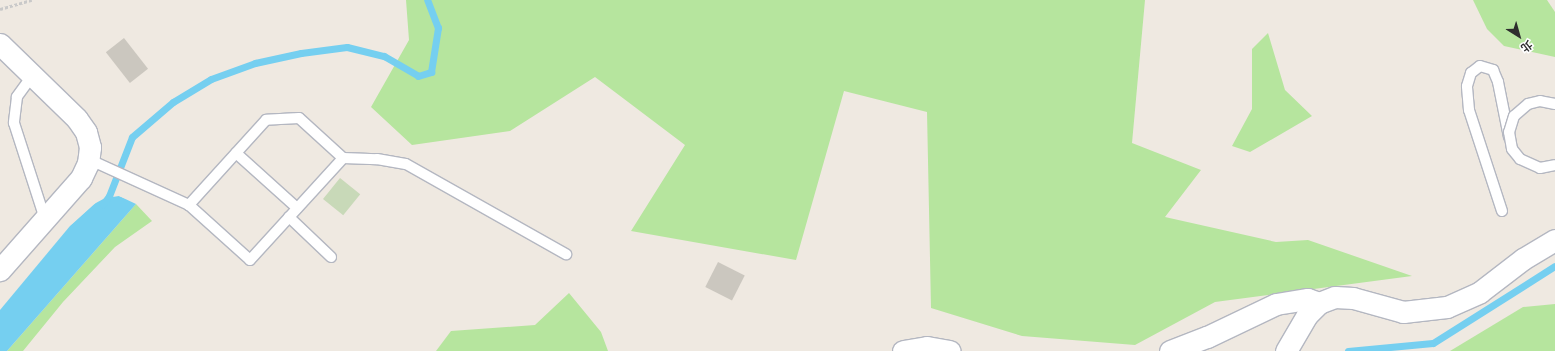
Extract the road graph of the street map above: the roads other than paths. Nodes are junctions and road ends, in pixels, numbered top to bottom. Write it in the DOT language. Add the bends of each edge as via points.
graph roads {
  1 [pos="0,44"];
  2 [pos="32,76"];
  3 [pos="1555,104"];
  4 [pos="236,154"];
  5 [pos="343,158"];
  6 [pos="93,161"];
  7 [pos="1555,165"];
  8 [pos="189,205"];
  9 [pos="297,208"];
  10 [pos="1502,210"];
  11 [pos="289,217"];
  12 [pos="45,219"];
  13 [pos="1555,240"];
  14 [pos="566,254"];
  15 [pos="331,257"];
  16 [pos="0,270"];
  17 [pos="1319,303"];
  18 [pos="903,351"];
  19 [pos="950,351"];
  20 [pos="1170,351"];
  21 [pos="1286,351"];
  1 -- 2 [label="street"];
  2 -- 6 [label="street" via="77,119 86,132"];
  2 -- 12 [label="lane" via="17,97 14,123"];
  3 -- 7 [label="lane, bridge" via="1540,101 1528,104 1514,116 1509,132 1512,149 1520,159 1533,166"];
  4 -- 5 [label="lane" via="266,120 299,118"];
  4 -- 8 [label="lane"];
  4 -- 9 [label="lane"];
  5 -- 9 [label="lane"];
  5 -- 14 [label="lane" via="392,160 413,167"];
  6 -- 8 [label="lane"];
  6 -- 12 [label="street" via="82,178"];
  7 -- 10 [label="lane, bridge" via="1537,168 1518,158 1511,147 1498,82 1493,70 1480,66 1471,73 1467,86 1470,110"];
  8 -- 11 [label="lane" via="250,260"];
  9 -- 11 [label="lane"];
  11 -- 15 [label="lane"];
  12 -- 16 [label="street"];
  13 -- 17 [label="street" via="1523,259 1480,292 1448,307 1403,312 1353,298 1335,297"];
  17 -- 20 [label="street" via="1308,299 1276,304 1207,337"];
  17 -- 21 [label="street" via="1302,323"];
  18 -- 19 [label="street" via="927,347"];
}
